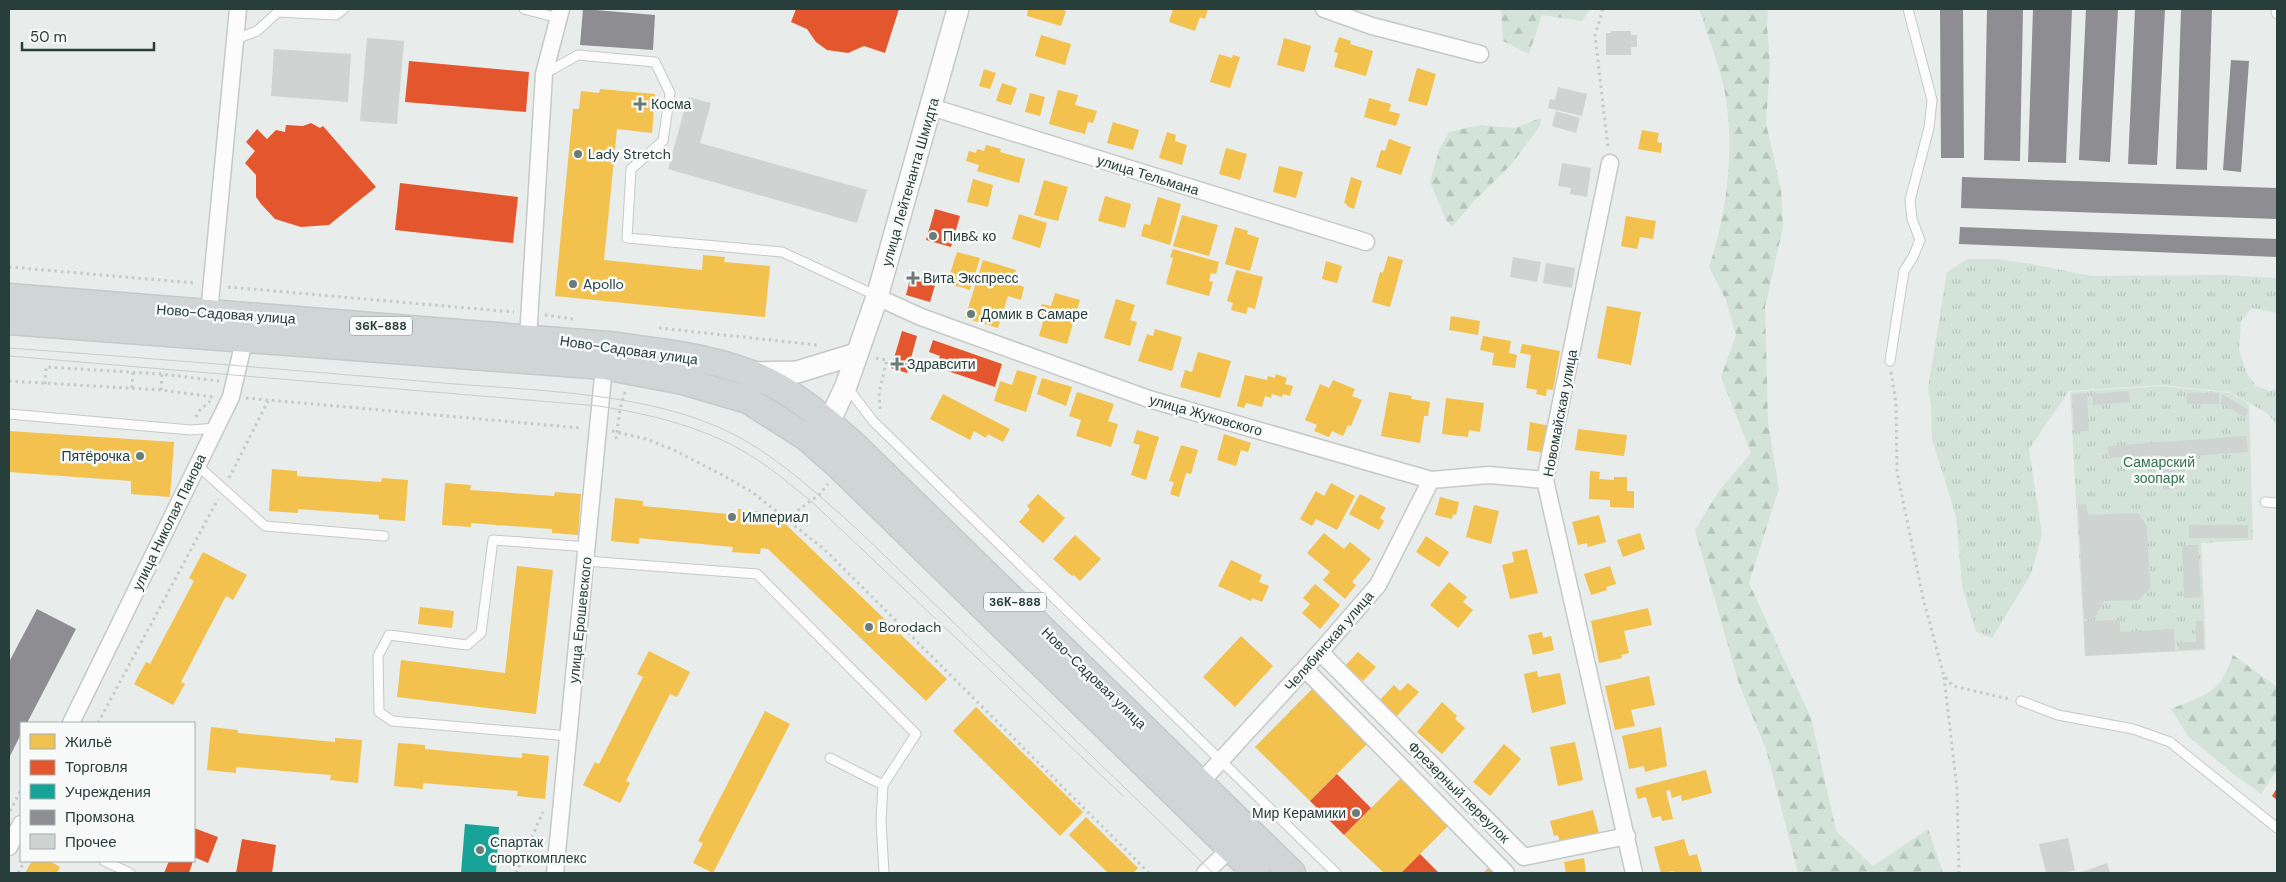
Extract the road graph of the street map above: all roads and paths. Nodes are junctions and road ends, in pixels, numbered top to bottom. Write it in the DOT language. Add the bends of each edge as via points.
graph roads {
  1 [pos="238,9"];
  2 [pos="344,9"];
  3 [pos="524,9"];
  4 [pos="958,9"];
  5 [pos="1324,9"];
  6 [pos="1603,9"];
  7 [pos="1908,9"];
  8 [pos="559,13"];
  9 [pos="236,39"];
  10 [pos="1480,54"];
  11 [pos="544,74"];
  12 [pos="931,107"];
  13 [pos="1610,163"];
  14 [pos="1366,242"];
  15 [pos="9,267"];
  16 [pos="213,286"];
  17 [pos="878,296"];
  18 [pos="9,297"];
  19 [pos="210,313"];
  20 [pos="580,319"];
  21 [pos="9,321"];
  22 [pos="529,326"];
  23 [pos="247,327"];
  24 [pos="649,327"];
  25 [pos="825,344"];
  26 [pos="856,354"];
  27 [pos="1890,361"];
  28 [pos="604,366"];
  29 [pos="133,371"];
  30 [pos="751,373"];
  31 [pos="162,374"];
  32 [pos="9,381"];
  33 [pos="45,384"];
  34 [pos="846,386"];
  35 [pos="132,388"];
  36 [pos="161,390"];
  37 [pos="231,397"];
  38 [pos="214,398"];
  39 [pos="268,401"];
  40 [pos="9,414"];
  41 [pos="884,415"];
  42 [pos="829,422"];
  43 [pos="217,428"];
  44 [pos="599,429"];
  45 [pos="191,430"];
  46 [pos="814,444"];
  47 [pos="197,465"];
  48 [pos="1431,480"];
  49 [pos="1545,480"];
  50 [pos="224,487"];
  51 [pos="2265,502"];
  52 [pos="2277,503"];
  53 [pos="384,536"];
  54 [pos="587,554"];
  55 [pos="1320,652"];
  56 [pos="1305,669"];
  57 [pos="1944,676"];
  58 [pos="2021,702"];
  59 [pos="71,722"];
  60 [pos="99,722"];
  61 [pos="568,736"];
  62 [pos="830,758"];
  63 [pos="1220,762"];
  64 [pos="1201,782"];
  65 [pos="883,785"];
  66 [pos="20,792"];
  67 [pos="9,813"];
  68 [pos="20,826"];
  69 [pos="2277,828"];
  70 [pos="1627,836"];
  71 [pos="9,848"];
  72 [pos="1230,848"];
  73 [pos="24,862"];
  74 [pos="106,862"];
  75 [pos="18,873"];
  76 [pos="130,873"];
  77 [pos="555,873"];
  78 [pos="884,873"];
  79 [pos="1149,873"];
  80 [pos="1205,873"];
  81 [pos="1256,873"];
  82 [pos="1292,873"];
  83 [pos="1336,873"];
  84 [pos="1506,873"];
  85 [pos="1634,873"];
  86 [pos="1959,873"];
  1 -- 9 [label="street"];
  2 -- 9 [label="lane" via="336,15 278,12 257,31"];
  3 -- 8 [label="lane"];
  4 -- 12 [label="street, улица Лейтенанта Шмидта"];
  5 -- 10 [label="street" via="1372,26"];
  6 -- 13 [label="path" via="1595,35"];
  7 -- 27 [label="lane" via="1932,100 1929,128 1910,200 1912,219 1920,240 1904,271"];
  8 -- 11 [label="street"];
  9 -- 16 [label="street"];
  11 -- 17 [label="lane" via="578,55 655,62 670,93 663,141 631,169 627,238 782,252"];
  11 -- 22 [label="street"];
  12 -- 14 [label="street, улица Тельмана"];
  12 -- 17 [label="street, улица Лейтенанта Шмидта"];
  13 -- 49 [label="street, Новомайская улица"];
  15 -- 16 [label="path"];
  16 -- 19 [label="street"];
  16 -- 22 [label="path"];
  17 -- 26 [label="street, улица Лейтенанта Шмидта"];
  17 -- 48 [label="street, улица Жуковского" via="921,317 1149,399"];
  18 -- 19 [label="main road, Ново-Садовая улица / 36К-888"];
  19 -- 23 [label="main road, Ново-Садовая улица / 36К-888"];
  20 -- 22 [label="path"];
  21 -- 23 [label="main road, Ново-Садовая улица"];
  22 -- 23 [label="main road, Ново-Садовая улица / 36К-888"];
  22 -- 30 [label="main road, Ново-Садовая улица / 36К-888" via="608,345 690,356"];
  23 -- 28 [label="main road, Ново-Садовая улица"];
  23 -- 37 [label="street, улица Николая Панова"];
  24 -- 25 [label="path"];
  26 -- 30 [label="street" via="797,372"];
  26 -- 34 [label="street, улица Лейтенанта Шмидта"];
  26 -- 41 [label="path" via="887,360 879,399"];
  27 -- 57 [label="path" via="1896,403 1897,472 1923,598"];
  28 -- 44 [label="street, улица Ерошевского"];
  28 -- 46 [label="main road, Ново-Садовая улица" via="683,381 748,400"];
  29 -- 31 [label="path"];
  29 -- 33 [label="path" via="46,367"];
  29 -- 35 [label="path"];
  30 -- 42 [label="main road, Ново-Садовая улица / 36К-888" via="795,397"];
  31 -- 36 [label="path"];
  31 -- 38 [label="path" via="220,382"];
  32 -- 33 [label="path"];
  33 -- 35 [label="path"];
  34 -- 42 [label="street, улица Лейтенанта Шмидта"];
  34 -- 63 [label="lane" via="873,420"];
  35 -- 36 [label="path"];
  36 -- 38 [label="path"];
  37 -- 38 [label="path"];
  37 -- 39 [label="path"];
  37 -- 43 [label="street, улица Николая Панова"];
  38 -- 45 [label="path" via="199,411"];
  39 -- 44 [label="path"];
  39 -- 50 [label="path"];
  40 -- 45 [label="lane"];
  42 -- 46 [label="street, улица Лейтенанта Шмидта"];
  42 -- 64 [label="main road, Ново-Садовая улица / 36К-888"];
  43 -- 45 [label="lane"];
  43 -- 47 [label="street, улица Николая Панова"];
  44 -- 54 [label="street, улица Ерошевского"];
  44 -- 79 [label="path" via="646,439 676,451 752,492 787,518 824,549"];
  46 -- 72 [label="main road, Ново-Садовая улица"];
  47 -- 50 [label="lane"];
  47 -- 59 [label="street, улица Николая Панова"];
  48 -- 49 [label="street, улица Жуковского" via="1489,475"];
  48 -- 55 [label="street, Челябинская улица" via="1378,585"];
  49 -- 70 [label="street, Новомайская улица"];
  50 -- 53 [label="lane" via="265,526"];
  50 -- 60 [label="path"];
  51 -- 52 [label="lane"];
  54 -- 61 [label="street, улица Ерошевского"];
  54 -- 61 [label="lane" via="493,540 481,634 467,645 389,635 378,656 379,712 392,721"];
  54 -- 65 [label="lane" via="757,574 916,734"];
  55 -- 56 [label="street, Челябинская улица"];
  55 -- 70 [label="street, Фрезерный переулок" via="1524,857"];
  56 -- 63 [label="street, Челябинская улица"];
  56 -- 84 [label="street"];
  57 -- 58 [label="path" via="1953,686"];
  57 -- 86 [label="path" via="1956,790"];
  58 -- 69 [label="lane" via="2058,715 2133,729 2170,742"];
  61 -- 77 [label="street, улица Ерошевского"];
  62 -- 65 [label="lane"];
  63 -- 64 [label="street, Челябинская улица"];
  63 -- 83 [label="lane"];
  64 -- 82 [label="main road, Ново-Садовая улица / 36К-888"];
  65 -- 78 [label="lane"];
  66 -- 67 [label="path"];
  68 -- 71 [label="street"];
  70 -- 85 [label="street, Новомайская улица"];
  72 -- 80 [label="street"];
  72 -- 81 [label="main road, Ново-Садовая улица"];
  73 -- 75 [label="path"];
  74 -- 76 [label="lane"];
}
